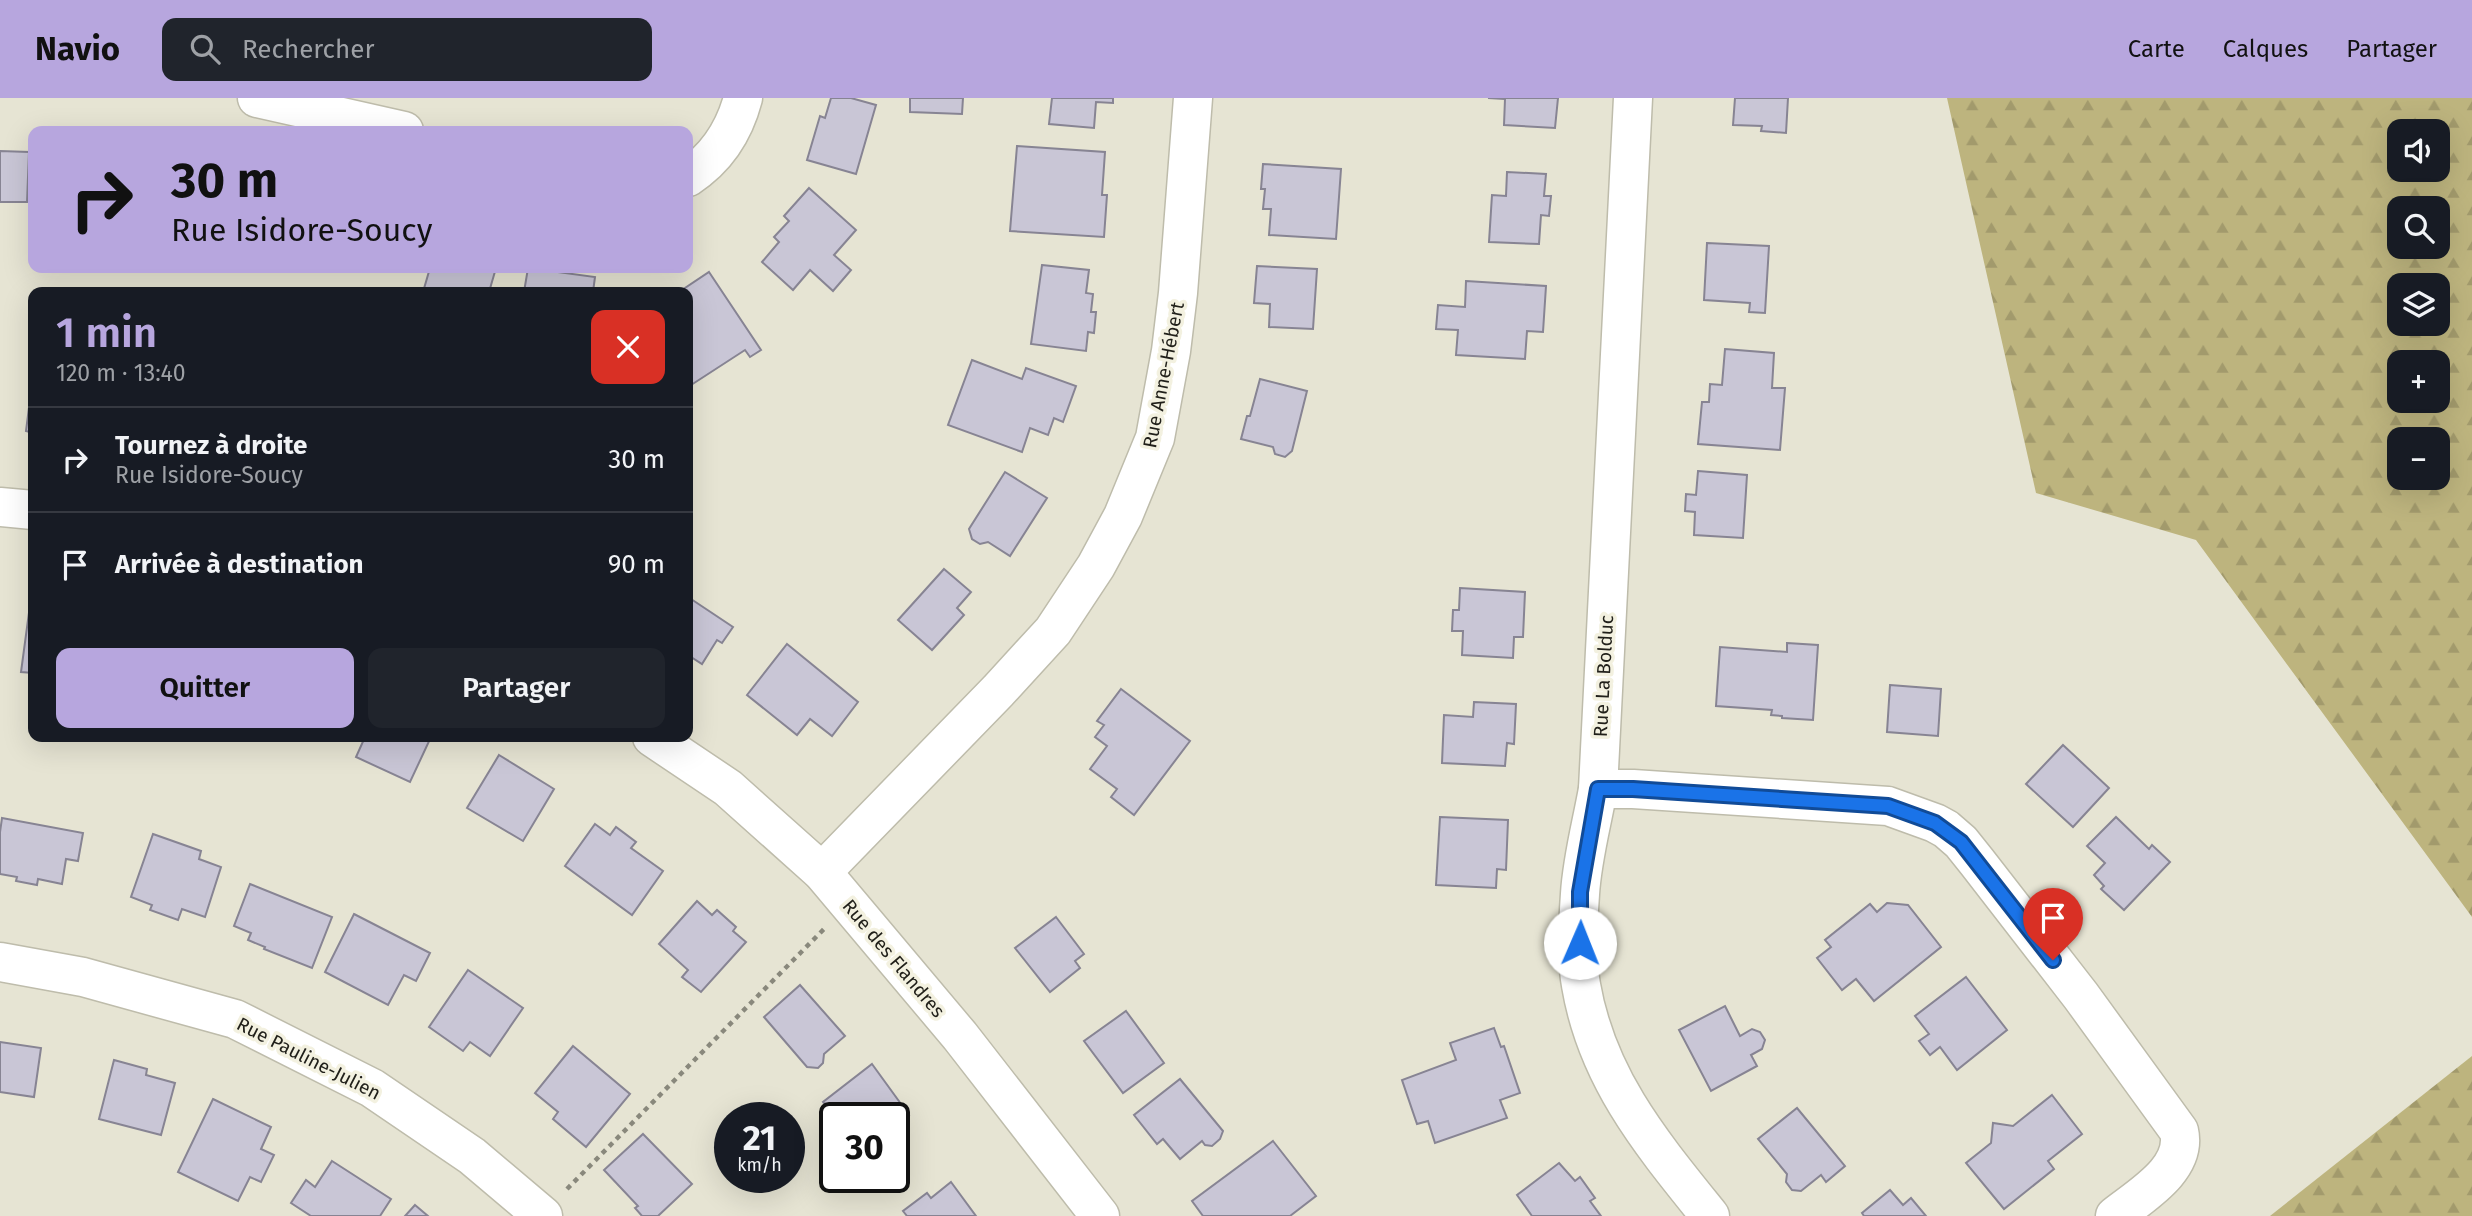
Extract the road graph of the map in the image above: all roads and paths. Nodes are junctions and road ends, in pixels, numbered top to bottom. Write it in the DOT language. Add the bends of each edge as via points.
graph roads {
  1 [pos="257,98"];
  2 [pos="743,98"];
  3 [pos="1194,98"];
  4 [pos="1633,98"];
  5 [pos="382,126"];
  6 [pos="693,173"];
  7 [pos="0,507"];
  8 [pos="28,510"];
  9 [pos="659,742"];
  10 [pos="1598,789"];
  11 [pos="822,872"];
  12 [pos="848,902"];
  13 [pos="0,962"];
  14 [pos="543,1216"];
  15 [pos="1100,1216"];
  16 [pos="1710,1216"];
  17 [pos="2115,1216"];
  1 -- 5 [label="street"];
  2 -- 6 [label="street" via="724,144"];
  3 -- 11 [label="street, Rue Anne-Hébert" via="1168,364 1155,438 1123,516 1097,566 1053,631"];
  4 -- 10 [label="street, Rue La Bolduc"];
  7 -- 8 [label="street"];
  9 -- 11 [label="street, Rue des Flandres" via="728,788"];
  10 -- 16 [label="street, Rue La Bolduc" via="1580,892 1580,983 1588,1018 1599,1053 1637,1122"];
  10 -- 17 [label="street" via="1888,806 1946,829 2049,955 2179,1131 2179,1150 2161,1180"];
  11 -- 12 [label="street, Rue des Flandres"];
  12 -- 14 [label="path"];
  12 -- 15 [label="street, Rue des Flandres"];
  13 -- 14 [label="street, Rue Pauline-Julien" via="83,977 235,1019 372,1088 472,1156"];
}
